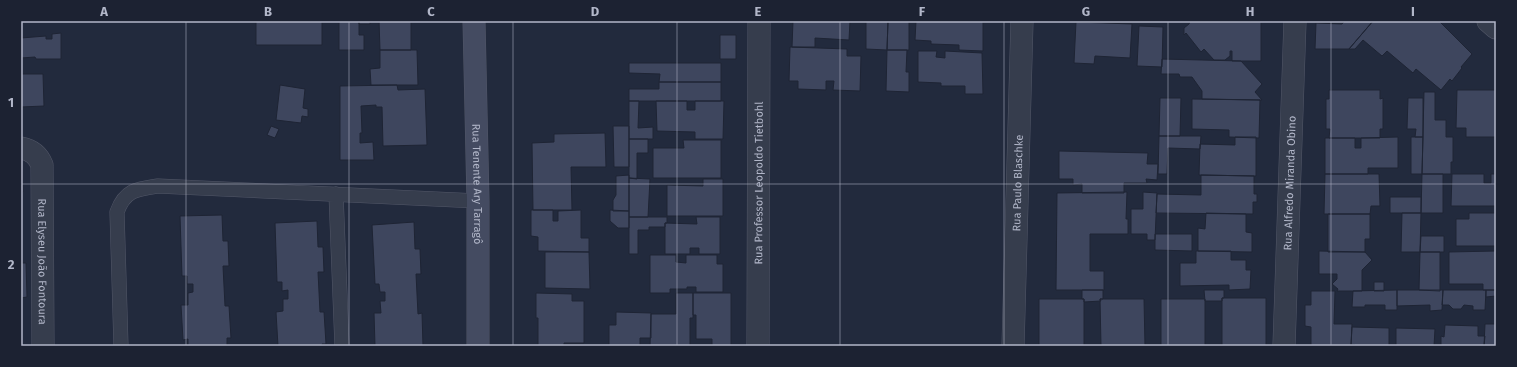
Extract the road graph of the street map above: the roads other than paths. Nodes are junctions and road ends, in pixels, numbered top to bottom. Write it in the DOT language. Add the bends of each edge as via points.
graph roads {
  1 [pos="474,21"];
  2 [pos="759,21"];
  3 [pos="1022,21"];
  4 [pos="1295,21"];
  5 [pos="1488,21"];
  6 [pos="1496,28"];
  7 [pos="21,148"];
  8 [pos="336,194"];
  9 [pos="478,201"];
  10 [pos="43,346"];
  11 [pos="121,346"];
  12 [pos="342,346"];
  13 [pos="478,346"];
  14 [pos="758,346"];
  15 [pos="1014,346"];
  16 [pos="1284,346"];
  1 -- 9 [label="main road, Rua Tenente Ary Tarragô"];
  2 -- 14 [label="street, Rua Professor Leopoldo Tietbohl"];
  3 -- 15 [label="street, Rua Paulo Blaschke"];
  4 -- 16 [label="street, Rua Alfredo Miranda Obino"];
  5 -- 6 [label="street"];
  7 -- 10 [label="street, Rua Elyseu João Fontoura" via="34,153 42,166"];
  8 -- 9 [label="lane"];
  8 -- 11 [label="lane" via="158,186 128,193 120,202 117,212"];
  8 -- 12 [label="lane"];
  9 -- 13 [label="main road, Rua Tenente Ary Tarragô"];
}
